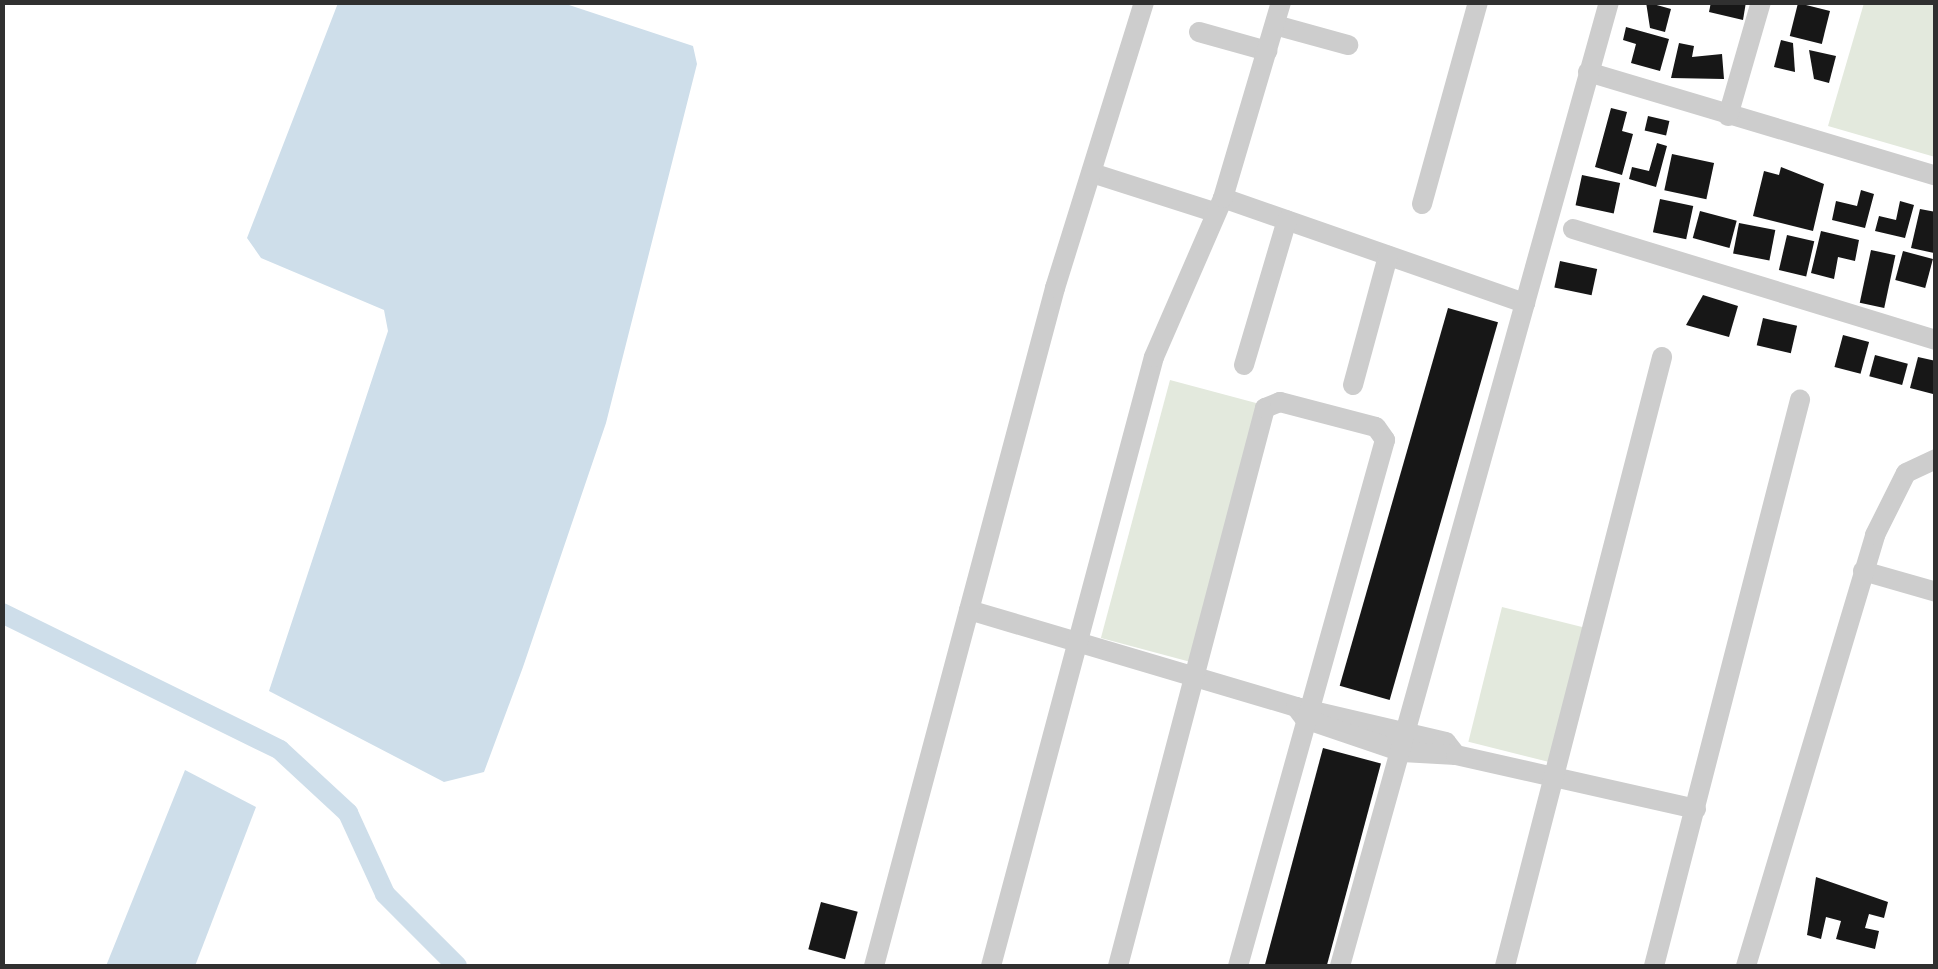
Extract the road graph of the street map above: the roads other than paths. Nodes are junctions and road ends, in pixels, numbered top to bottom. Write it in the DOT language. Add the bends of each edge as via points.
graph roads {
  1 [pos="1144,2"];
  2 [pos="1281,2"];
  3 [pos="1478,2"];
  4 [pos="1610,2"];
  5 [pos="1761,2"];
  6 [pos="1275,25"];
  7 [pos="1198,32"];
  8 [pos="1348,45"];
  9 [pos="1267,51"];
  10 [pos="1588,72"];
  11 [pos="1728,116"];
  12 [pos="1092,173"];
  13 [pos="1936,176"];
  14 [pos="1422,204"];
  15 [pos="1219,205"];
  16 [pos="1287,220"];
  17 [pos="1573,230"];
  18 [pos="1388,256"];
  19 [pos="1526,303"];
  20 [pos="1936,340"];
  21 [pos="1662,357"];
  22 [pos="1244,366"];
  23 [pos="1353,385"];
  24 [pos="1800,400"];
  25 [pos="1936,460"];
  26 [pos="1864,571"];
  27 [pos="1936,592"];
  28 [pos="969,610"];
  29 [pos="1082,640"];
  30 [pos="1198,677"];
  31 [pos="1303,710"];
  32 [pos="1404,741"];
  33 [pos="1558,781"];
  34 [pos="1696,810"];
  35 [pos="874,966"];
  36 [pos="991,966"];
  37 [pos="1118,966"];
  38 [pos="1238,966"];
  39 [pos="1340,966"];
  40 [pos="1505,966"];
  41 [pos="1654,966"];
  42 [pos="1746,966"];
  1 -- 12 [label="street"];
  2 -- 6 [label="street"];
  3 -- 14 [label="street"];
  4 -- 10 [label="street"];
  5 -- 11 [label="street"];
  6 -- 8 [label="street"];
  6 -- 9 [label="street"];
  7 -- 9 [label="street"];
  9 -- 15 [label="street"];
  10 -- 11 [label="street"];
  10 -- 19 [label="street"];
  11 -- 13 [label="street"];
  12 -- 15 [label="street"];
  12 -- 28 [label="street"];
  15 -- 16 [label="street"];
  15 -- 29 [label="street" via="1154,356"];
  16 -- 18 [label="street"];
  16 -- 22 [label="street"];
  17 -- 20 [label="street"];
  18 -- 19 [label="street"];
  18 -- 23 [label="street"];
  19 -- 32 [label="street"];
  21 -- 33 [label="street"];
  24 -- 34 [label="street"];
  25 -- 26 [label="street" via="1899,484"];
  26 -- 27 [label="street"];
  26 -- 42 [label="street"];
  28 -- 29 [label="street"];
  28 -- 35 [label="street"];
  29 -- 30 [label="street"];
  29 -- 36 [label="street"];
  30 -- 31 [label="street"];
  30 -- 31 [label="street" via="1266,408 1280,402 1376,427 1386,440"];
  30 -- 37 [label="street"];
  31 -- 32 [label="street"];
  31 -- 38 [label="street"];
  32 -- 33 [label="street"];
  32 -- 39 [label="street"];
  33 -- 34 [label="street"];
  33 -- 40 [label="street"];
  34 -- 41 [label="street"];
}
